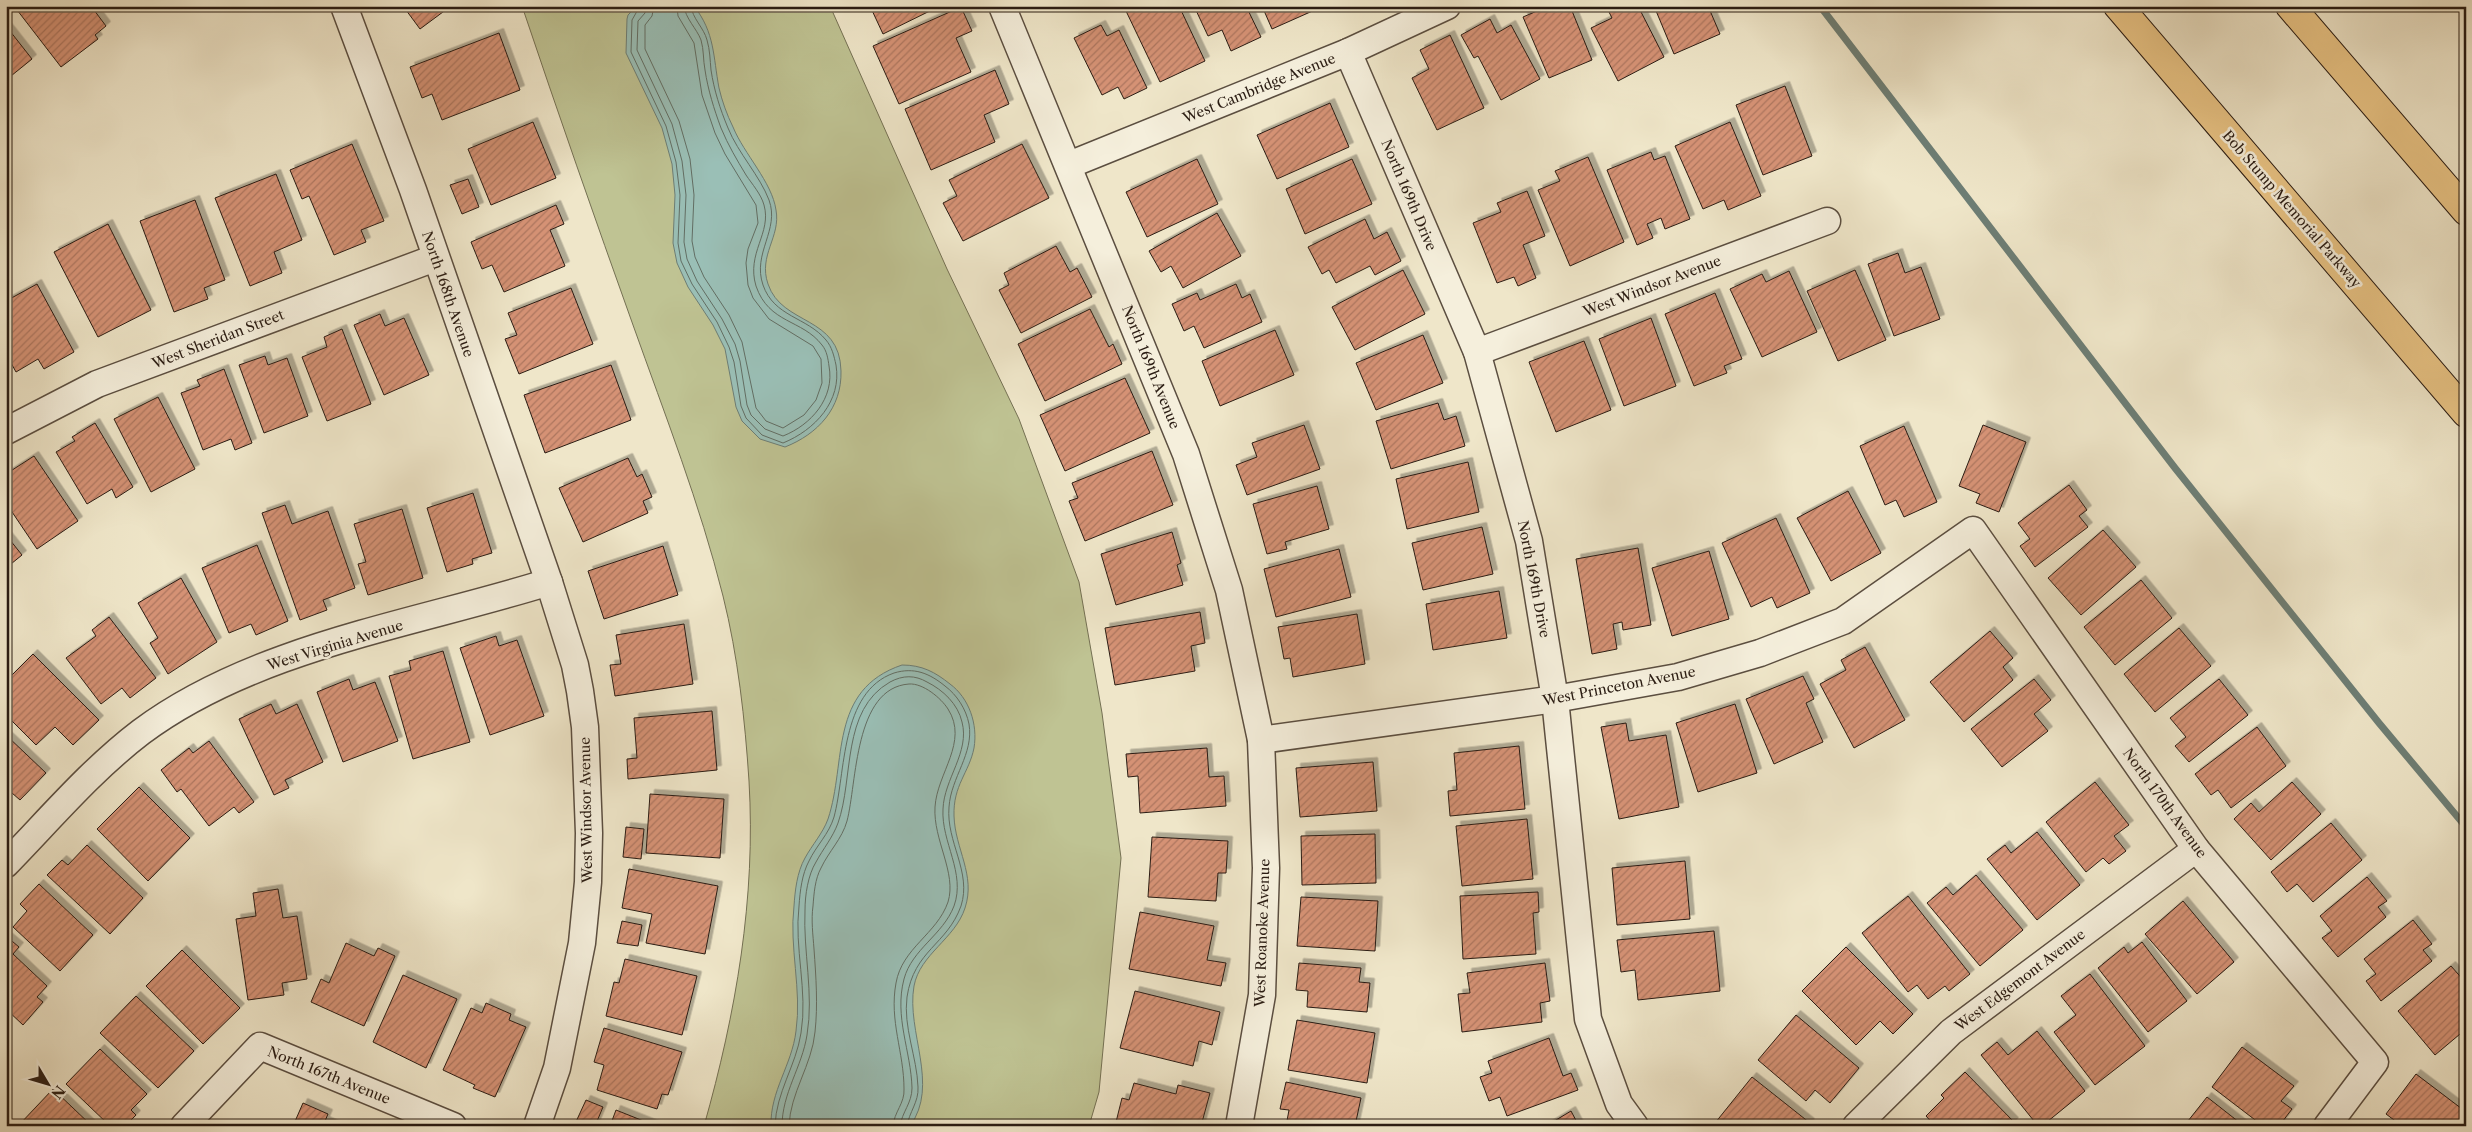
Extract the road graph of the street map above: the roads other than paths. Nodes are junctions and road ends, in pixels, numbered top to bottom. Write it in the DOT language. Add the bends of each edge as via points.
graph roads {
  1 [pos="344,6"];
  2 [pos="1002,6"];
  3 [pos="1447,6"];
  4 [pos="2118,6"];
  5 [pos="2290,6"];
  6 [pos="1348,52"];
  7 [pos="1069,165"];
  8 [pos="2466,211"];
  9 [pos="1827,221"];
  10 [pos="435,258"];
  11 [pos="1477,352"];
  12 [pos="2466,413"];
  13 [pos="6,432"];
  14 [pos="1973,530"];
  15 [pos="549,582"];
  16 [pos="1555,699"];
  17 [pos="1261,740"];
  18 [pos="2196,849"];
  19 [pos="6,864"];
  20 [pos="184,1126"];
  21 [pos="453,1126"];
  22 [pos="537,1126"];
  23 [pos="1240,1126"];
  24 [pos="1635,1126"];
  25 [pos="1856,1126"];
  26 [pos="2327,1126"];
  1 -- 10 [label="street, North 168th Avenue"];
  2 -- 7 [label="street, North 169th Avenue"];
  3 -- 6 [label="street, West Cambridge Avenue"];
  4 -- 12 [label="highway, Bob Stump Memorial Parkway"];
  5 -- 8 [label="highway"];
  6 -- 7 [label="street, West Cambridge Avenue"];
  6 -- 11 [label="street, North 169th Drive"];
  7 -- 17 [label="street, North 169th Avenue" via="1186,454 1229,590"];
  9 -- 11 [label="street, West Windsor Avenue"];
  10 -- 13 [label="street, West Sheridan Street" via="97,384"];
  10 -- 15 [label="street, North 168th Avenue"];
  11 -- 16 [label="street, North 169th Drive" via="1528,541"];
  14 -- 16 [label="street, West Princeton Avenue" via="1843,620 1760,653 1678,677"];
  14 -- 18 [label="street, North 170th Avenue"];
  15 -- 19 [label="street, West Virginia Avenue" via="286,657 230,680 184,704 140,733"];
  15 -- 22 [label="street, West Windsor Avenue" via="580,691 585,727 589,833 584,926 574,990 557,1068"];
  16 -- 17 [label="street, West Princeton Avenue"];
  16 -- 24 [label="street, North 169th Drive" via="1588,1019 1619,1104"];
  17 -- 23 [label="street, West Roanoke Avenue" via="1266,868 1262,995"];
  18 -- 25 [label="street, West Edgemont Avenue" via="1951,1032"];
  18 -- 26 [label="street, North 170th Avenue" via="2375,1062"];
  20 -- 21 [label="street, North 167th Avenue" via="260,1046"];
}
